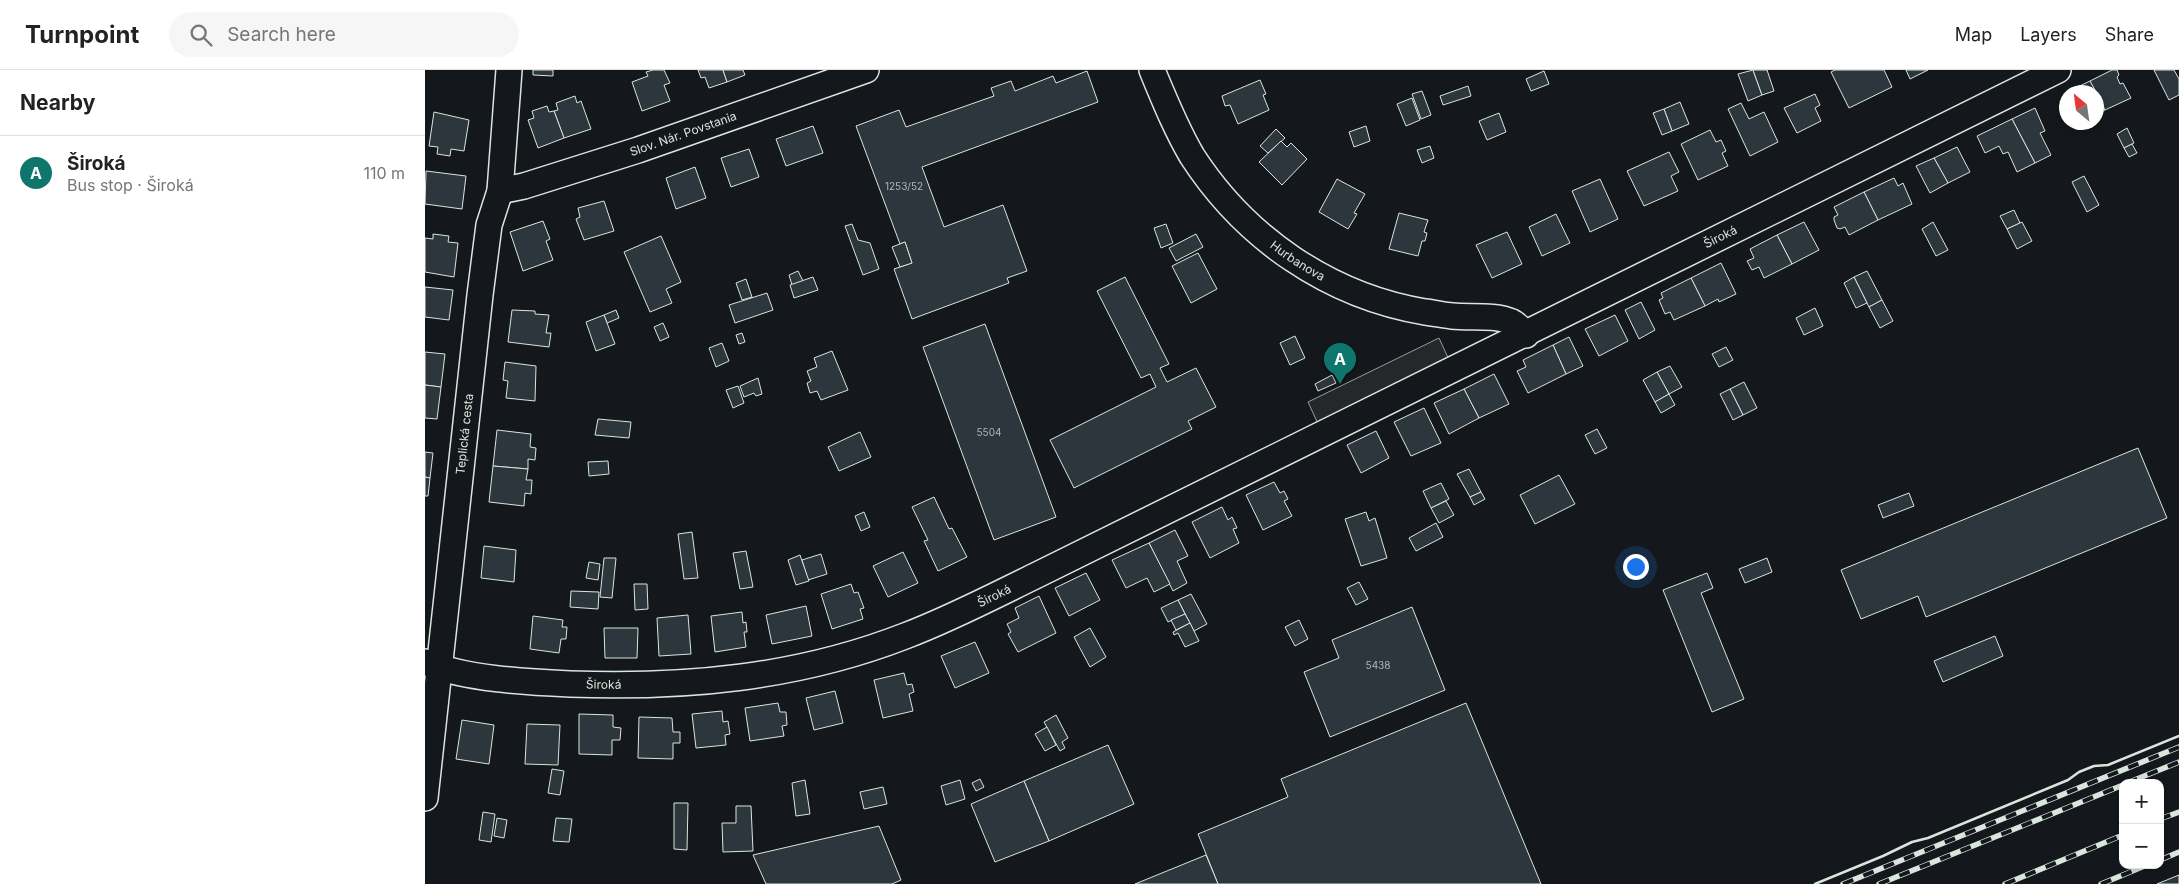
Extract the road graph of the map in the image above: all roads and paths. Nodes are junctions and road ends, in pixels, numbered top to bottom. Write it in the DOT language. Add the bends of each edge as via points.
graph roads {
  1 [pos="509,70"];
  2 [pos="865,70"];
  3 [pos="1151,70"];
  4 [pos="2058,70"];
  5 [pos="500,191"];
  6 [pos="1526,335"];
  7 [pos="433,666"];
  8 [pos="425,798"];
  1 -- 5 [label="street, Teplická cesta"];
  2 -- 5 [label="street, Slov. Nár. Povstania" via="638,150"];
  3 -- 6 [label="street, Hurbanova" via="1177,128 1206,176 1244,221 1269,243 1304,267 1355,293 1401,308 1514,322"];
  4 -- 6 [label="street, Široká"];
  5 -- 7 [label="street, Teplická cesta" via="489,225"];
  6 -- 7 [label="street, Široká" via="957,614 854,654 755,676 669,684 554,683"];
  7 -- 8 [label="street, Teplická cesta"];
}
